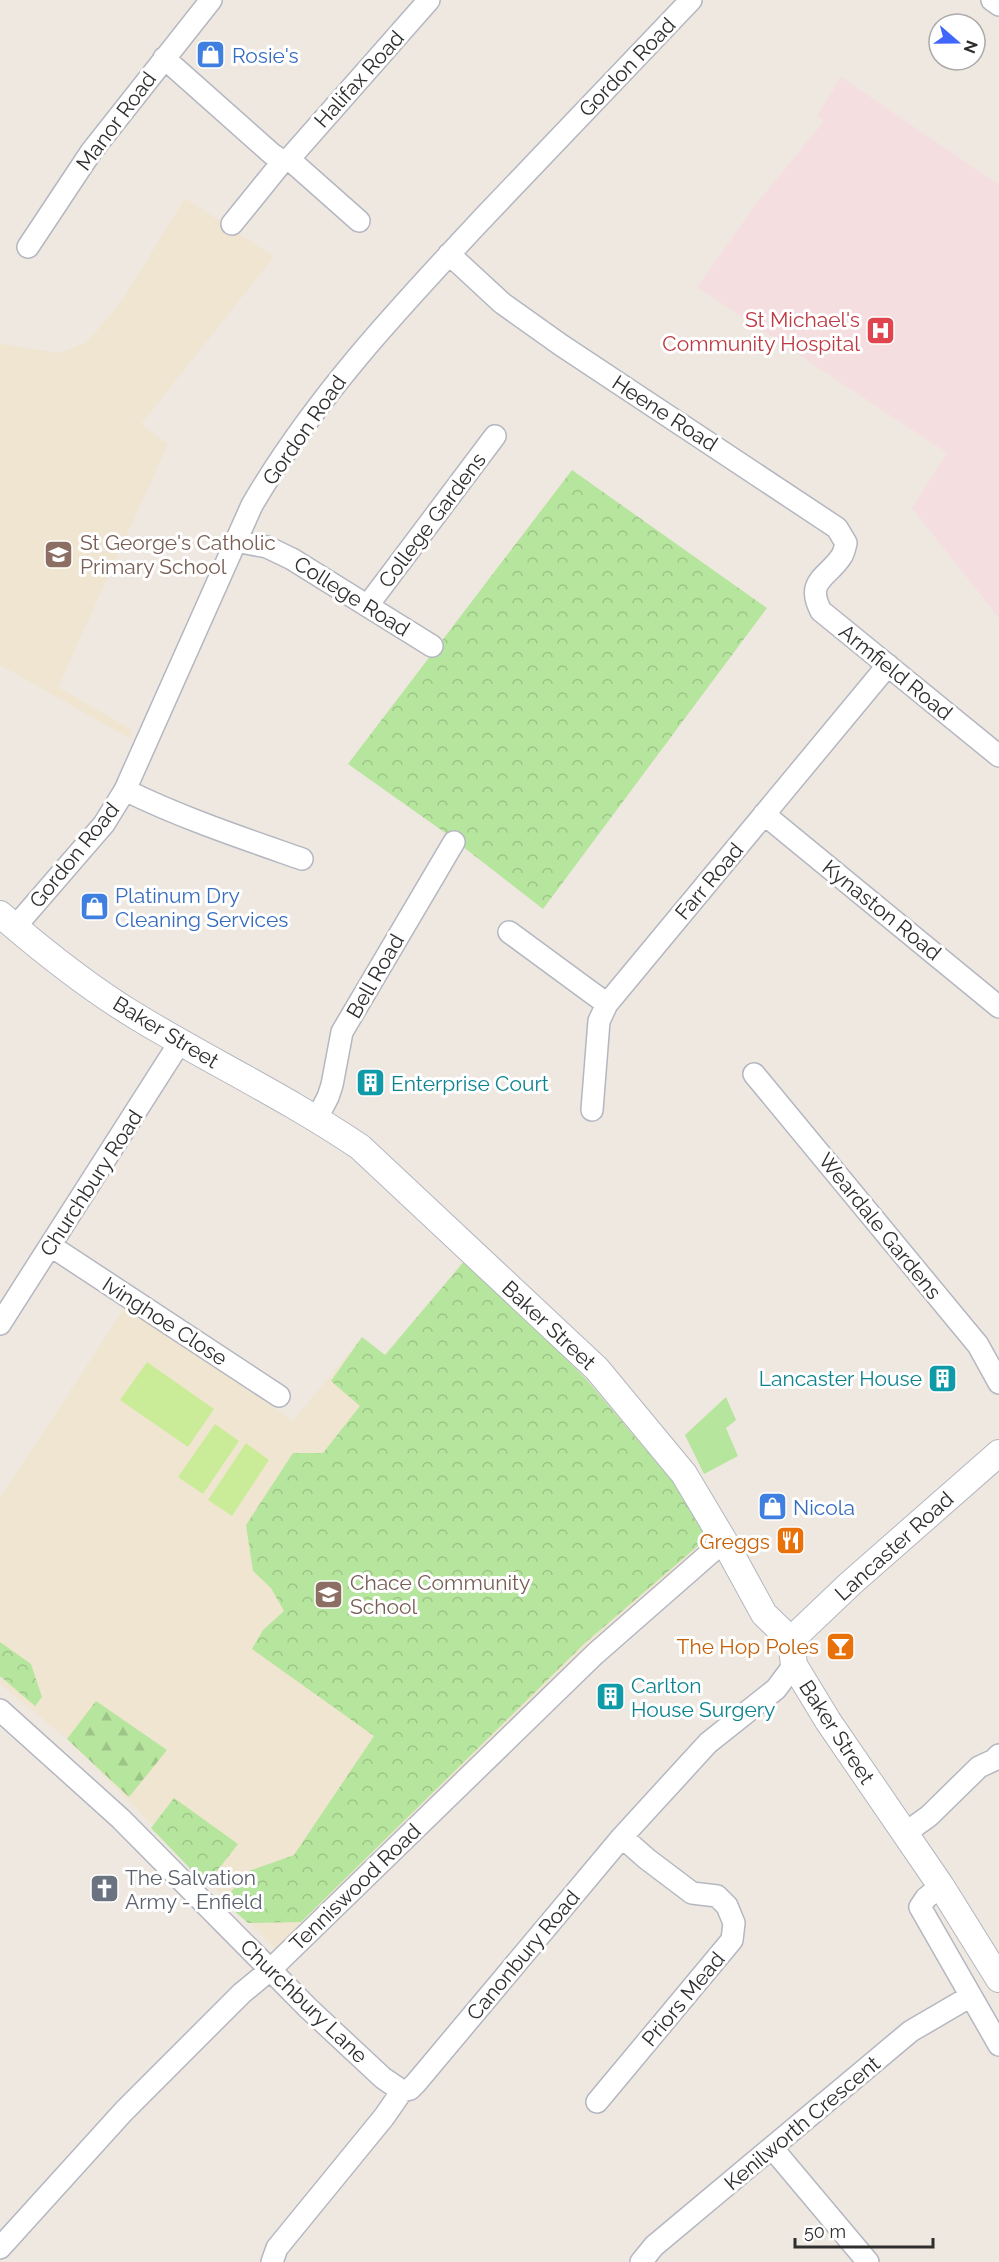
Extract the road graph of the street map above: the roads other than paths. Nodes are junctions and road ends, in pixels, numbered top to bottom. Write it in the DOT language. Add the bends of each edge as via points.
graph roads {
  1 [pos="211,0"];
  2 [pos="429,0"];
  3 [pos="692,0"];
  4 [pos="992,0"];
  5 [pos="999,5"];
  6 [pos="164,58"];
  7 [pos="286,160"];
  8 [pos="359,220"];
  9 [pos="232,224"];
  10 [pos="28,247"];
  11 [pos="449,254"];
  12 [pos="495,436"];
  13 [pos="235,541"];
  14 [pos="821,577"];
  15 [pos="368,605"];
  16 [pos="432,646"];
  17 [pos="888,665"];
  18 [pos="999,756"];
  19 [pos="124,790"];
  20 [pos="764,814"];
  21 [pos="454,842"];
  22 [pos="302,859"];
  23 [pos="8,920"];
  24 [pos="509,932"];
  25 [pos="607,1004"];
  26 [pos="999,1006"];
  27 [pos="180,1042"];
  28 [pos="754,1074"];
  29 [pos="591,1110"];
  30 [pos="317,1118"];
  31 [pos="51,1246"];
  32 [pos="0,1324"];
  33 [pos="999,1383"];
  34 [pos="279,1396"];
  35 [pos="999,1453"];
  36 [pos="724,1541"];
  37 [pos="792,1652"];
  38 [pos="0,1710"];
  39 [pos="999,1755"];
  40 [pos="904,1834"];
  41 [pos="622,1837"];
  42 [pos="941,1886"];
  43 [pos="270,1970"];
  44 [pos="999,1979"];
  45 [pos="971,1996"];
  46 [pos="999,2045"];
  47 [pos="409,2087"];
  48 [pos="597,2102"];
  49 [pos="772,2149"];
  50 [pos="0,2248"];
  51 [pos="272,2262"];
  52 [pos="641,2262"];
  53 [pos="868,2262"];
  1 -- 6 [label="street, Manor Road"];
  2 -- 7 [label="street, Halifax Road"];
  3 -- 11 [label="street, Gordon Road"];
  4 -- 5 [label="street"];
  6 -- 7 [label="street" via="272,154"];
  6 -- 10 [label="street, Manor Road" via="91,152"];
  7 -- 8 [label="street"];
  7 -- 9 [label="street, Halifax Road"];
  11 -- 13 [label="street, Gordon Road" via="355,358 313,412 269,477"];
  11 -- 14 [label="street, Heene Road" via="502,303 837,528 846,543 842,556"];
  12 -- 15 [label="street, College Gardens"];
  13 -- 15 [label="street, College Road" via="267,547 292,558"];
  13 -- 19 [label="street, Gordon Road"];
  14 -- 17 [label="street, Armfield Road" via="815,600 821,611"];
  15 -- 16 [label="street, College Road"];
  17 -- 18 [label="street, Armfield Road"];
  17 -- 20 [label="street, Farr Road"];
  19 -- 22 [label="street" via="204,825"];
  19 -- 23 [label="street, Gordon Road" via="104,824"];
  20 -- 25 [label="street, Farr Road"];
  20 -- 26 [label="street, Kynaston Road"];
  21 -- 30 [label="street, Bell Road" via="342,1032 332,1085"];
  23 -- 27 [label="street, Baker Street" via="88,985"];
  24 -- 25 [label="street"];
  25 -- 29 [label="street" via="599,1021"];
  27 -- 30 [label="street, Baker Street"];
  27 -- 31 [label="street, Churchbury Road"];
  28 -- 33 [label="street, Weardale Gardens" via="978,1345"];
  30 -- 36 [label="street, Baker Street" via="360,1147 597,1369 684,1474"];
  31 -- 32 [label="street, Churchbury Road"];
  31 -- 34 [label="street, Ivinghoe Close"];
  35 -- 37 [label="street, Lancaster Road" via="851,1583"];
  36 -- 37 [label="street, Baker Street" via="764,1614"];
  36 -- 43 [label="street, Tenniswood Road" via="595,1653"];
  37 -- 40 [label="street, Baker Street" via="828,1721"];
  37 -- 41 [label="street, Canonbury Road" via="776,1689 708,1743"];
  38 -- 43 [label="street, Churchbury Lane" via="121,1819"];
  39 -- 40 [label="street" via="979,1767 930,1816"];
  40 -- 42 [label="street, Baker Street"];
  41 -- 47 [label="street, Canonbury Road"];
  41 -- 48 [label="street, Priors Mead" via="692,1893 717,1896 727,1906 734,1923 732,1940"];
  42 -- 44 [label="street, Baker Street"];
  42 -- 45 [label="street" via="920,1907"];
  43 -- 47 [label="street, Churchbury Lane" via="383,2078"];
  43 -- 50 [label="street, Tenniswood Road" via="124,2111"];
  45 -- 46 [label="street"];
  45 -- 49 [label="street, Kenilworth Crescent" via="911,2031"];
  47 -- 51 [label="street, Canonbury Road" via="278,2248"];
  49 -- 52 [label="street, Kenilworth Crescent" via="654,2246"];
  49 -- 53 [label="street"];
}
